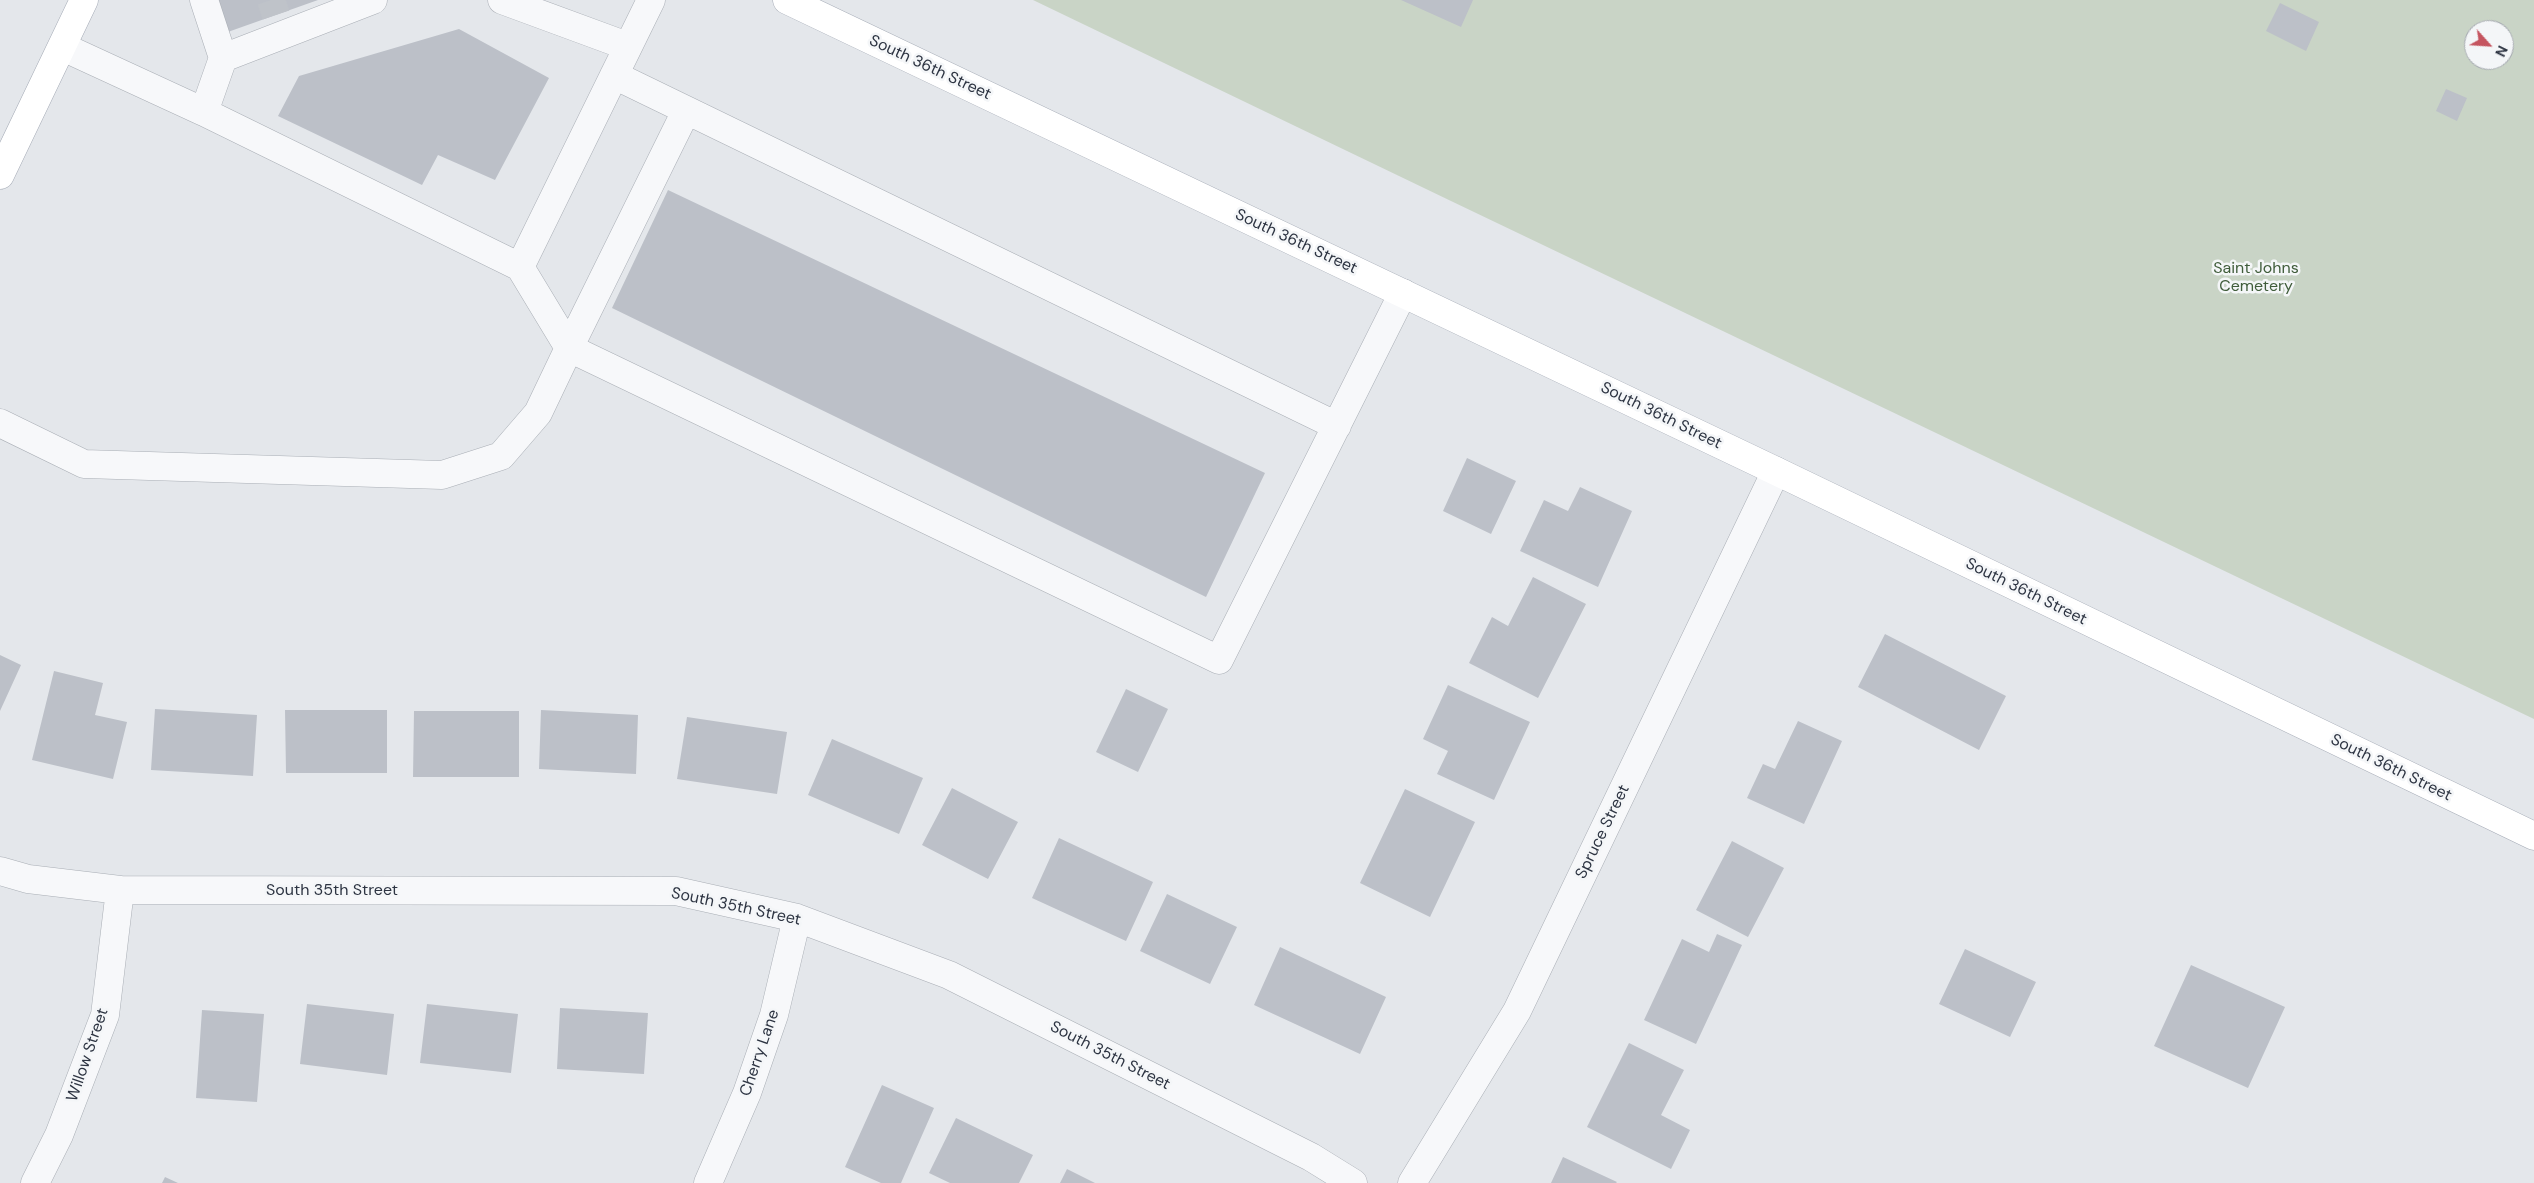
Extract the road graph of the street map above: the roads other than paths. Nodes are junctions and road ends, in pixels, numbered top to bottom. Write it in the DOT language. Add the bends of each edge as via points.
graph roads {
  1 [pos="84,0"];
  2 [pos="204,0"];
  3 [pos="372,0"];
  4 [pos="502,0"];
  5 [pos="651,0"];
  6 [pos="787,0"];
  7 [pos="327,8"];
  8 [pos="628,46"];
  9 [pos="63,47"];
  10 [pos="223,58"];
  11 [pos="614,75"];
  12 [pos="686,111"];
  13 [pos="204,112"];
  14 [pos="0,175"];
  15 [pos="520,267"];
  16 [pos="1403,293"];
  17 [pos="569,348"];
  18 [pos="0,423"];
  19 [pos="1336,426"];
  20 [pos="1776,471"];
  21 [pos="2534,836"];
  22 [pos="0,871"];
  23 [pos="120,890"];
  24 [pos="798,918"];
  25 [pos="35,1183"];
  26 [pos="708,1183"];
  27 [pos="1353,1183"];
  28 [pos="1412,1183"];
  1 -- 9 [label="main road"];
  2 -- 10 [label="street"];
  3 -- 7 [label="street"];
  4 -- 8 [label="street"];
  5 -- 8 [label="street"];
  6 -- 16 [label="main road, South 36th Street"];
  7 -- 10 [label="street" via="279,24"];
  8 -- 11 [label="street"];
  9 -- 13 [label="street"];
  9 -- 14 [label="main road"];
  10 -- 13 [label="street"];
  11 -- 12 [label="street"];
  11 -- 15 [label="street"];
  12 -- 17 [label="street"];
  12 -- 19 [label="street"];
  13 -- 15 [label="street"];
  15 -- 17 [label="street"];
  16 -- 19 [label="street"];
  16 -- 20 [label="main road, South 36th Street"];
  17 -- 18 [label="street" via="538,413 501,456 442,475 84,464"];
  17 -- 19 [label="street" via="1219,660"];
  20 -- 21 [label="main road, South 36th Street"];
  20 -- 28 [label="street, Spruce Street" via="1517,1010"];
  22 -- 23 [label="street, South 35th Street" via="28,879"];
  23 -- 24 [label="street, South 35th Street" via="676,892"];
  23 -- 25 [label="street, Willow Street" via="105,1015 59,1135"];
  24 -- 26 [label="street, Cherry Lane" via="774,1015 747,1093"];
  24 -- 27 [label="street, South 35th Street" via="949,975 1311,1157"];
}
